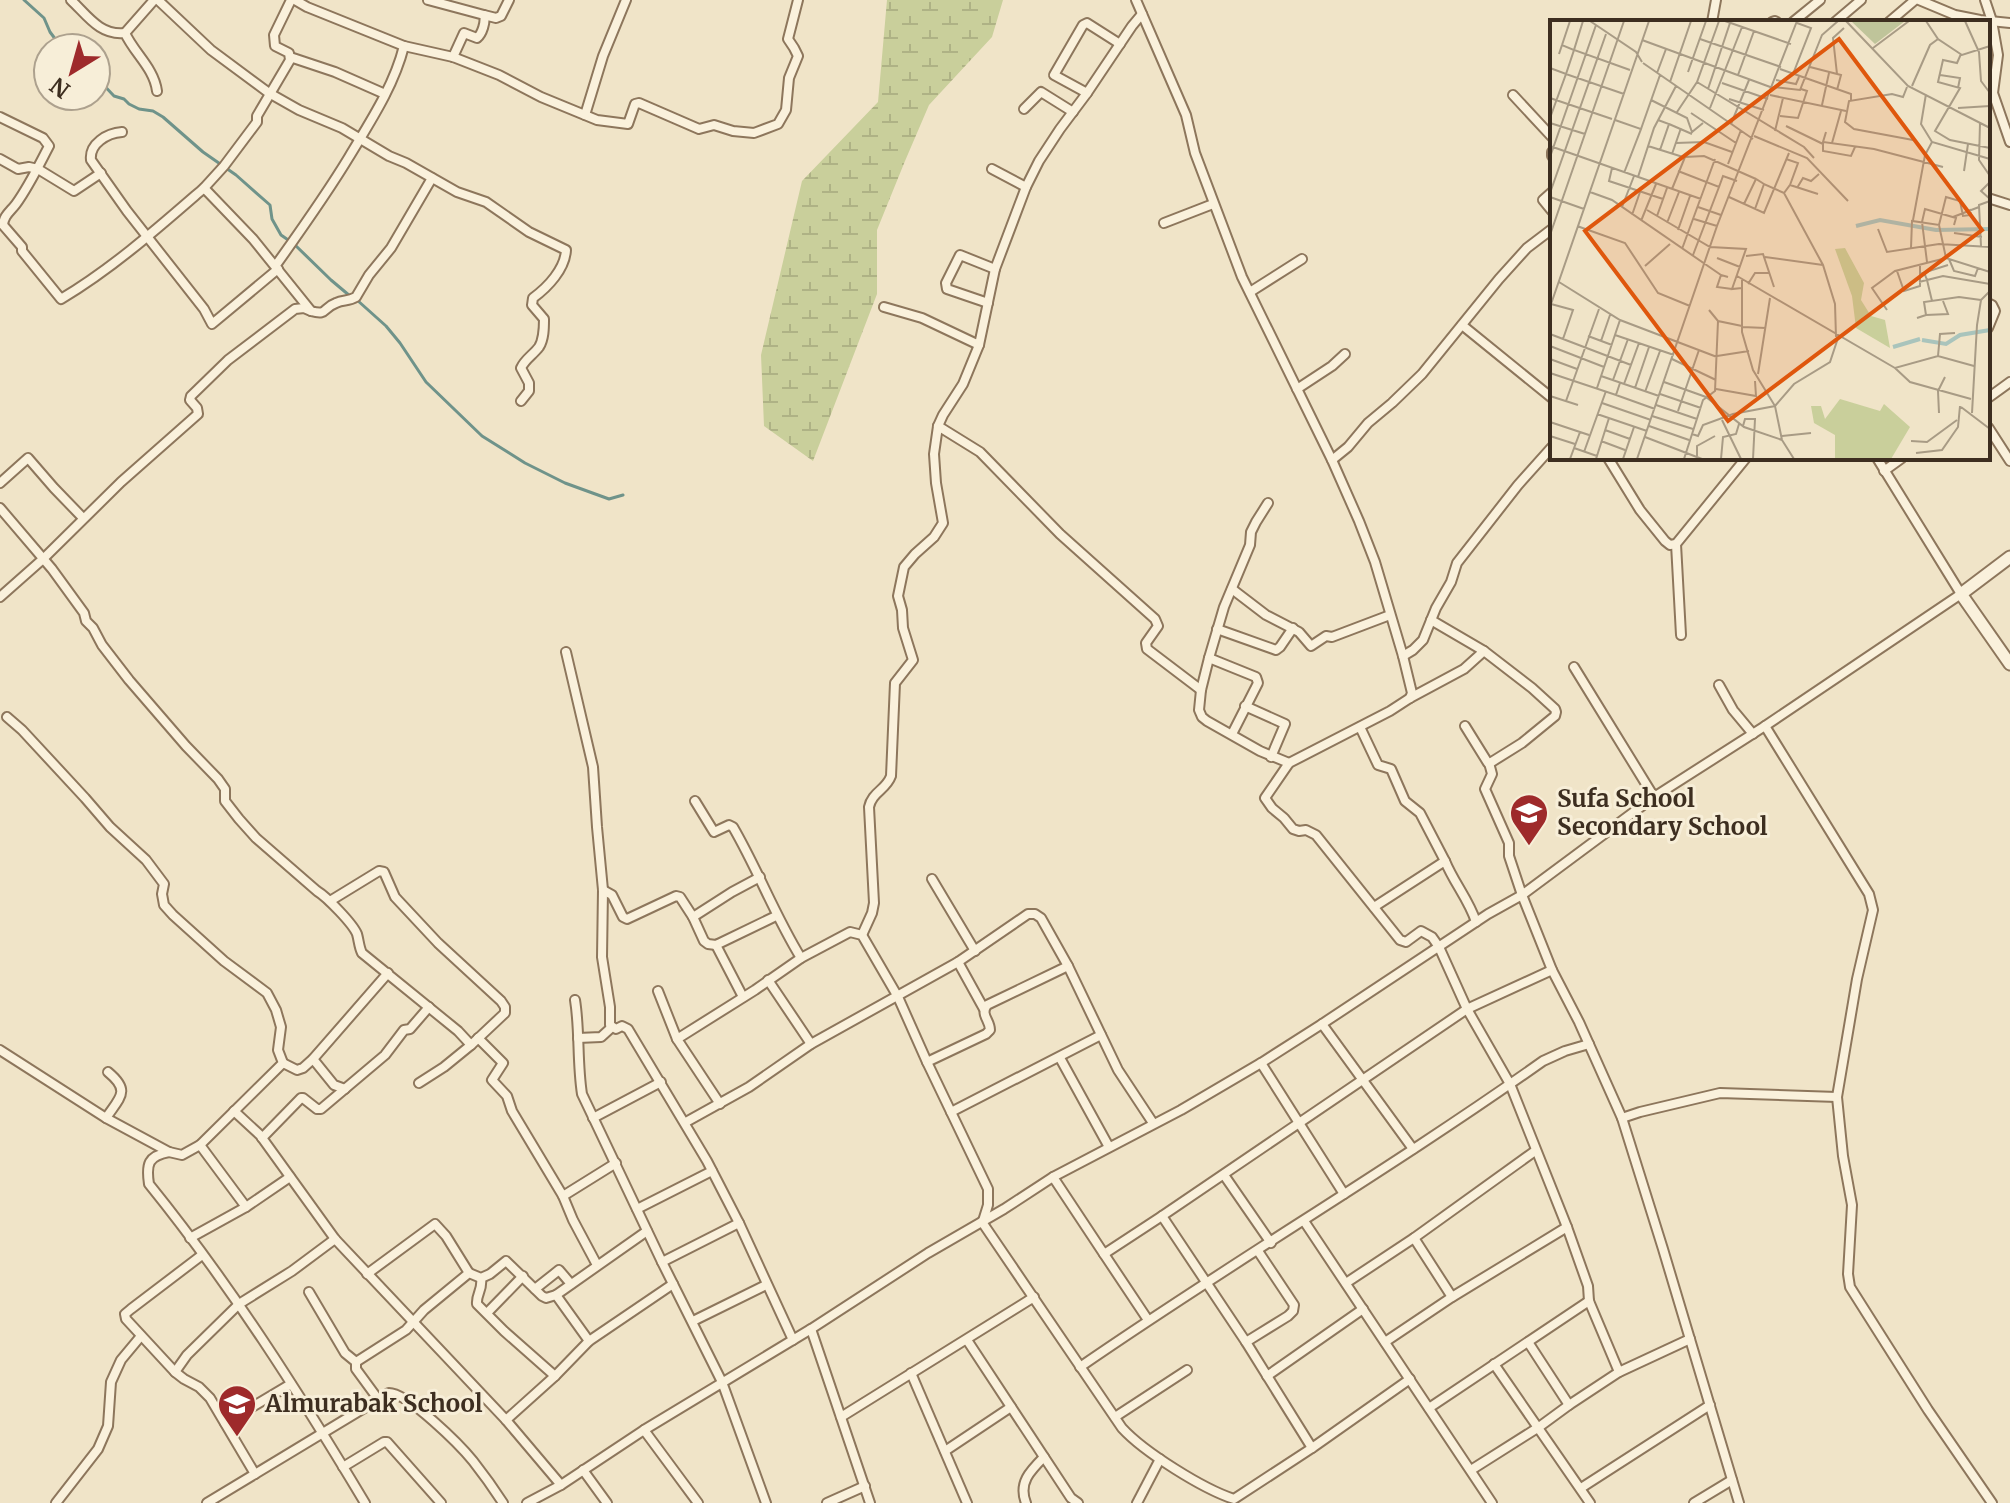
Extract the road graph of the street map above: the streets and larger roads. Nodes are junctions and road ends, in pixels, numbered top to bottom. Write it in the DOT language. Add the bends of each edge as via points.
graph roads {
  1 [pos="71,0"];
  2 [pos="156,0"];
  3 [pos="293,0"];
  4 [pos="428,0"];
  5 [pos="509,0"];
  6 [pos="626,0"];
  7 [pos="798,0"];
  8 [pos="1137,0"];
  9 [pos="1716,0"];
  10 [pos="1820,0"];
  11 [pos="1861,0"];
  12 [pos="1917,0"];
  13 [pos="1985,0"];
  14 [pos="454,3"];
  15 [pos="1142,14"];
  16 [pos="484,15"];
  17 [pos="1712,20"];
  18 [pos="1795,20"];
  19 [pos="1837,20"];
  20 [pos="1892,20"];
  21 [pos="1986,20"];
  22 [pos="1992,21"];
  23 [pos="2010,23"];
  24 [pos="125,33"];
  25 [pos="1120,44"];
  26 [pos="404,46"];
  27 [pos="290,57"];
  28 [pos="453,57"];
  29 [pos="1054,75"];
  30 [pos="157,91"];
  31 [pos="1041,92"];
  32 [pos="269,93"];
  33 [pos="1087,93"];
  34 [pos="385,94"];
  35 [pos="1513,95"];
  36 [pos="1024,109"];
  37 [pos="1073,112"];
  38 [pos="585,115"];
  39 [pos="0,117"];
  40 [pos="122,132"];
  41 [pos="1550,135"];
  42 [pos="361,138"];
  43 [pos="2010,139"];
  44 [pos="0,159"];
  45 [pos="38,169"];
  46 [pos="992,169"];
  47 [pos="101,173"];
  48 [pos="432,178"];
  49 [pos="1026,187"];
  50 [pos="204,188"];
  51 [pos="1550,194"];
  52 [pos="1990,199"];
  53 [pos="1213,204"];
  54 [pos="2010,205"];
  55 [pos="1550,209"];
  56 [pos="1164,223"];
  57 [pos="1550,231"];
  58 [pos="148,237"];
  59 [pos="1302,259"];
  60 [pos="277,267"];
  61 [pos="995,269"];
  62 [pos="1250,292"];
  63 [pos="988,303"];
  64 [pos="1990,304"];
  65 [pos="884,307"];
  66 [pos="311,311"];
  67 [pos="1990,323"];
  68 [pos="1462,325"];
  69 [pos="979,345"];
  70 [pos="1345,354"];
  71 [pos="2010,382"];
  72 [pos="1297,389"];
  73 [pos="1550,396"];
  74 [pos="1990,397"];
  75 [pos="521,401"];
  76 [pos="938,426"];
  77 [pos="1990,429"];
  78 [pos="1550,449"];
  79 [pos="2007,450"];
  80 [pos="1332,460"];
  81 [pos="1609,460"];
  82 [pos="1744,460"];
  83 [pos="1878,460"];
  84 [pos="1899,460"];
  85 [pos="2010,461"];
  86 [pos="1884,471"];
  87 [pos="0,483"];
  88 [pos="1268,503"];
  89 [pos="0,508"];
  90 [pos="83,518"];
  91 [pos="1676,544"];
  92 [pos="2010,557"];
  93 [pos="43,559"];
  94 [pos="1232,589"];
  95 [pos="1961,594"];
  96 [pos="0,597"];
  97 [pos="1390,615"];
  98 [pos="1431,620"];
  99 [pos="1293,628"];
  100 [pos="1217,629"];
  101 [pos="1681,635"];
  102 [pos="1484,651"];
  103 [pos="566,652"];
  104 [pos="1403,656"];
  105 [pos="1209,658"];
  106 [pos="2010,664"];
  107 [pos="1574,667"];
  108 [pos="1719,685"];
  109 [pos="1201,690"];
  110 [pos="1410,698"];
  111 [pos="1245,706"];
  112 [pos="7,717"];
  113 [pos="1465,726"];
  114 [pos="1765,726"];
  115 [pos="1360,727"];
  116 [pos="1232,734"];
  117 [pos="1753,734"];
  118 [pos="1271,757"];
  119 [pos="1289,763"];
  120 [pos="1489,763"];
  121 [pos="1654,797"];
  122 [pos="695,801"];
  123 [pos="1445,861"];
  124 [pos="760,877"];
  125 [pos="932,879"];
  126 [pos="603,890"];
  127 [pos="1522,895"];
  128 [pos="330,901"];
  129 [pos="1374,907"];
  130 [pos="776,916"];
  131 [pos="693,917"];
  132 [pos="1476,922"];
  133 [pos="862,935"];
  134 [pos="716,945"];
  135 [pos="1439,947"];
  136 [pos="975,951"];
  137 [pos="801,958"];
  138 [pos="958,962"];
  139 [pos="1068,966"];
  140 [pos="1552,970"];
  141 [pos="388,973"];
  142 [pos="768,980"];
  143 [pos="658,991"];
  144 [pos="743,997"];
  145 [pos="898,997"];
  146 [pos="575,1000"];
  147 [pos="429,1007"];
  148 [pos="984,1009"];
  149 [pos="1467,1009"];
  150 [pos="1322,1024"];
  151 [pos="612,1027"];
  152 [pos="1101,1035"];
  153 [pos="578,1038"];
  154 [pos="677,1039"];
  155 [pos="475,1041"];
  156 [pos="811,1044"];
  157 [pos="1589,1044"];
  158 [pos="0,1050"];
  159 [pos="1060,1058"];
  160 [pos="313,1059"];
  161 [pos="927,1062"];
  162 [pos="283,1063"];
  163 [pos="1261,1063"];
  164 [pos="108,1072"];
  165 [pos="661,1082"];
  166 [pos="1362,1082"];
  167 [pos="419,1083"];
  168 [pos="1510,1084"];
  169 [pos="345,1089"];
  170 [pos="1837,1097"];
  171 [pos="720,1104"];
  172 [pos="234,1111"];
  173 [pos="951,1112"];
  174 [pos="106,1118"];
  175 [pos="593,1118"];
  176 [pos="1622,1118"];
  177 [pos="686,1122"];
  178 [pos="1153,1123"];
  179 [pos="1300,1124"];
  180 [pos="262,1138"];
  181 [pos="200,1145"];
  182 [pos="1109,1147"];
  183 [pos="1413,1149"];
  184 [pos="1535,1151"];
  185 [pos="169,1152"];
  186 [pos="616,1163"];
  187 [pos="712,1171"];
  188 [pos="1224,1175"];
  189 [pos="290,1177"];
  190 [pos="1053,1177"];
  191 [pos="1344,1194"];
  192 [pos="563,1196"];
  193 [pos="246,1207"];
  194 [pos="637,1209"];
  195 [pos="1162,1216"];
  196 [pos="1304,1221"];
  197 [pos="982,1222"];
  198 [pos="739,1223"];
  199 [pos="1567,1227"];
  200 [pos="647,1231"];
  201 [pos="190,1238"];
  202 [pos="1414,1238"];
  203 [pos="335,1239"];
  204 [pos="1271,1243"];
  205 [pos="1258,1251"];
  206 [pos="1104,1254"];
  207 [pos="202,1255"];
  208 [pos="662,1262"];
  209 [pos="597,1265"];
  210 [pos="469,1273"];
  211 [pos="367,1274"];
  212 [pos="523,1276"];
  213 [pos="481,1278"];
  214 [pos="1206,1282"];
  215 [pos="1346,1283"];
  216 [pos="571,1284"];
  217 [pos="673,1284"];
  218 [pos="766,1285"];
  219 [pos="535,1289"];
  220 [pos="309,1292"];
  221 [pos="556,1295"];
  222 [pos="1034,1297"];
  223 [pos="1452,1297"];
  224 [pos="1589,1301"];
  225 [pos="239,1304"];
  226 [pos="1363,1309"];
  227 [pos="487,1313"];
  228 [pos="1148,1320"];
  229 [pos="693,1321"];
  230 [pos="413,1322"];
  231 [pos="811,1329"];
  232 [pos="141,1336"];
  233 [pos="1690,1339"];
  234 [pos="793,1340"];
  235 [pos="967,1340"];
  236 [pos="589,1341"];
  237 [pos="1246,1342"];
  238 [pos="1385,1342"];
  239 [pos="1528,1342"];
  240 [pos="356,1362"];
  241 [pos="1494,1364"];
  242 [pos="1080,1367"];
  243 [pos="1187,1370"];
  244 [pos="175,1372"];
  245 [pos="1619,1372"];
  246 [pos="911,1373"];
  247 [pos="555,1376"];
  248 [pos="1267,1376"];
  249 [pos="1410,1379"];
  250 [pos="722,1382"];
  251 [pos="291,1384"];
  252 [pos="378,1399"];
  253 [pos="1569,1405"];
  254 [pos="1710,1405"];
  255 [pos="1011,1407"];
  256 [pos="1429,1408"];
  257 [pos="841,1417"];
  258 [pos="1115,1417"];
  259 [pos="506,1420"];
  260 [pos="225,1423"];
  261 [pos="1539,1427"];
  262 [pos="644,1430"];
  263 [pos="323,1433"];
  264 [pos="1312,1448"];
  265 [pos="945,1451"];
  266 [pos="1044,1457"];
  267 [pos="1160,1459"];
  268 [pos="343,1467"];
  269 [pos="583,1470"];
  270 [pos="1471,1470"];
  271 [pos="255,1474"];
  272 [pos="1732,1480"];
  273 [pos="561,1485"];
  274 [pos="865,1486"];
  275 [pos="1581,1488"];
  276 [pos="1235,1501"];
  277 [pos="364,1502"];
  278 [pos="56,1503"];
  279 [pos="207,1503"];
  280 [pos="441,1503"];
  281 [pos="503,1503"];
  282 [pos="527,1503"];
  283 [pos="607,1503"];
  284 [pos="698,1503"];
  285 [pos="766,1503"];
  286 [pos="827,1503"];
  287 [pos="870,1503"];
  288 [pos="967,1503"];
  289 [pos="1026,1503"];
  290 [pos="1077,1503"];
  291 [pos="1137,1503"];
  292 [pos="1492,1503"];
  293 [pos="1590,1503"];
  294 [pos="1694,1503"];
  295 [pos="1739,1503"];
  296 [pos="1992,1503"];
  1 -- 24 [label="street" via="100,29"];
  2 -- 24 [label="street"];
  2 -- 32 [label="street"];
  3 -- 26 [label="street"];
  3 -- 27 [label="street" via="274,35 275,46"];
  4 -- 14 [label="street"];
  5 -- 16 [label="street" via="501,16"];
  6 -- 38 [label="street"];
  7 -- 38 [label="street" via="788,39 798,56 778,124 754,133 714,125 699,129 639,103 628,124"];
  8 -- 15 [label="street"];
  9 -- 17 [label="street"];
  10 -- 18 [label="street"];
  11 -- 19 [label="street"];
  12 -- 20 [label="street"];
  12 -- 21 [label="street"];
  13 -- 22 [label="street"];
  14 -- 16 [label="street"];
  15 -- 25 [label="street"];
  15 -- 53 [label="street" via="1186,115"];
  16 -- 28 [label="street" via="480,36 464,33"];
  22 -- 23 [label="street"];
  22 -- 43 [label="street" via="1998,55 1993,93"];
  24 -- 30 [label="street"];
  25 -- 29 [label="street" via="1085,23"];
  25 -- 33 [label="street"];
  26 -- 28 [label="street"];
  26 -- 34 [label="street"];
  27 -- 32 [label="street"];
  27 -- 34 [label="street"];
  28 -- 38 [label="street"];
  29 -- 31 [label="street"];
  29 -- 33 [label="street"];
  31 -- 36 [label="street"];
  31 -- 37 [label="street"];
  32 -- 42 [label="street"];
  32 -- 50 [label="street" via="257,122"];
  33 -- 37 [label="street"];
  34 -- 42 [label="street"];
  35 -- 41 [label="street"];
  37 -- 49 [label="street"];
  39 -- 45 [label="street" via="47,142"];
  40 -- 47 [label="street" via="94,146 91,160"];
  42 -- 48 [label="street"];
  42 -- 60 [label="street"];
  44 -- 45 [label="street" via="18,169"];
  45 -- 47 [label="street" via="74,191"];
  45 -- 58 [label="street" via="3,225 61,299"];
  46 -- 49 [label="street"];
  47 -- 58 [label="street"];
  48 -- 66 [label="street" via="354,299 339,301 320,314"];
  48 -- 75 [label="street" via="486,202 566,250 557,273 533,298 544,330 540,345 521,368 529,391"];
  49 -- 61 [label="street"];
  50 -- 58 [label="street"];
  50 -- 60 [label="street"];
  51 -- 55 [label="street" via="1543,200"];
  52 -- 54 [label="street"];
  53 -- 56 [label="street"];
  53 -- 62 [label="street"];
  57 -- 68 [label="street" via="1527,248"];
  58 -- 60 [label="street" via="212,324"];
  59 -- 62 [label="street"];
  60 -- 66 [label="street"];
  61 -- 63 [label="street"];
  61 -- 63 [label="street" via="960,255 946,283 947,289"];
  62 -- 72 [label="street"];
  63 -- 69 [label="street"];
  64 -- 67 [label="street" via="1995,311"];
  65 -- 69 [label="street"];
  66 -- 90 [label="street" via="295,309 228,360 191,396 198,414"];
  68 -- 73 [label="street"];
  68 -- 80 [label="street" via="1406,391"];
  69 -- 76 [label="street"];
  70 -- 72 [label="street"];
  71 -- 74 [label="street"];
  72 -- 80 [label="street"];
  76 -- 109 [label="street" via="980,452 1060,534 1155,619 1158,626 1147,649"];
  76 -- 133 [label="street" via="934,454 943,523 904,567 898,596 913,660 895,683 891,776 870,800 874,903"];
  77 -- 79 [label="street"];
  78 -- 98 [label="street" via="1457,563"];
  79 -- 85 [label="street"];
  80 -- 97 [label="street" via="1375,562"];
  81 -- 91 [label="street" via="1640,510 1665,541"];
  82 -- 91 [label="street"];
  83 -- 86 [label="street"];
  84 -- 86 [label="street"];
  86 -- 95 [label="street"];
  87 -- 90 [label="street" via="28,458"];
  88 -- 94 [label="street" via="1251,532"];
  89 -- 93 [label="street"];
  90 -- 93 [label="street"];
  91 -- 101 [label="street"];
  92 -- 95 [label="street"];
  93 -- 96 [label="street"];
  93 -- 128 [label="street" via="102,645 218,779 225,801 239,819"];
  94 -- 99 [label="street"];
  94 -- 100 [label="street"];
  95 -- 106 [label="street"];
  95 -- 114 [label="street"];
  97 -- 99 [label="street" via="1311,646"];
  97 -- 104 [label="street"];
  98 -- 102 [label="street"];
  98 -- 104 [label="street" via="1423,640"];
  99 -- 100 [label="street" via="1276,650"];
  100 -- 105 [label="street"];
  102 -- 110 [label="street" via="1464,669"];
  102 -- 120 [label="street" via="1556,712 1522,743"];
  103 -- 126 [label="street" via="593,767"];
  104 -- 110 [label="street"];
  105 -- 109 [label="street"];
  105 -- 111 [label="street" via="1256,677"];
  107 -- 121 [label="street"];
  108 -- 117 [label="street"];
  109 -- 116 [label="street" via="1202,717"];
  110 -- 115 [label="street"];
  111 -- 116 [label="street"];
  111 -- 118 [label="street" via="1285,724"];
  112 -- 162 [label="street" via="146,860 164,884 164,905 173,915 267,993 281,1027 278,1050"];
  113 -- 120 [label="street"];
  114 -- 117 [label="street"];
  114 -- 170 [label="street" via="1869,894 1873,910"];
  115 -- 119 [label="street"];
  115 -- 123 [label="street" via="1378,765 1391,769 1405,801 1420,813"];
  116 -- 118 [label="street"];
  117 -- 121 [label="street"];
  118 -- 119 [label="street"];
  119 -- 129 [label="street" via="1265,798 1293,829 1316,835"];
  120 -- 127 [label="street" via="1492,774 1485,789 1509,843"];
  121 -- 127 [label="street"];
  122 -- 124 [label="street" via="714,832 733,827"];
  123 -- 129 [label="street"];
  123 -- 132 [label="street"];
  124 -- 130 [label="street"];
  124 -- 131 [label="street"];
  125 -- 136 [label="street"];
  126 -- 131 [label="street" via="612,895 625,919 676,896"];
  126 -- 151 [label="street" via="602,957"];
  127 -- 132 [label="street"];
  127 -- 140 [label="street"];
  128 -- 141 [label="street" via="357,933 362,953"];
  128 -- 155 [label="street" via="384,872 395,897 505,1007"];
  129 -- 135 [label="street" via="1400,940 1406,942 1421,931"];
  130 -- 134 [label="street"];
  130 -- 137 [label="street"];
  131 -- 134 [label="street" via="704,941"];
  132 -- 135 [label="street"];
  133 -- 137 [label="street" via="850,932"];
  133 -- 145 [label="street"];
  134 -- 144 [label="street"];
  135 -- 149 [label="street"];
  135 -- 150 [label="street"];
  136 -- 138 [label="street"];
  136 -- 139 [label="street" via="1035,914"];
  137 -- 142 [label="street"];
  138 -- 145 [label="street"];
  138 -- 148 [label="street"];
  139 -- 148 [label="street"];
  139 -- 152 [label="street"];
  140 -- 149 [label="street"];
  140 -- 157 [label="street"];
  141 -- 147 [label="street"];
  141 -- 160 [label="street"];
  142 -- 144 [label="street"];
  142 -- 156 [label="street"];
  143 -- 154 [label="street"];
  144 -- 154 [label="street"];
  145 -- 156 [label="street"];
  145 -- 161 [label="street"];
  146 -- 153 [label="street"];
  147 -- 155 [label="street"];
  147 -- 169 [label="street"];
  148 -- 161 [label="street" via="990,1026 986,1034"];
  149 -- 166 [label="street"];
  149 -- 168 [label="street"];
  150 -- 163 [label="street"];
  150 -- 166 [label="street"];
  151 -- 153 [label="street" via="601,1037"];
  151 -- 165 [label="street" via="628,1029"];
  152 -- 159 [label="street"];
  152 -- 178 [label="street"];
  153 -- 175 [label="street" via="582,1094"];
  154 -- 171 [label="street"];
  155 -- 167 [label="street"];
  155 -- 192 [label="street" via="503,1063 493,1082 507,1096"];
  156 -- 171 [label="street"];
  157 -- 168 [label="street" via="1543,1061"];
  157 -- 176 [label="street"];
  158 -- 174 [label="street"];
  159 -- 173 [label="street"];
  159 -- 182 [label="street"];
  160 -- 162 [label="street" via="297,1070"];
  160 -- 169 [label="street" via="334,1085"];
  161 -- 173 [label="street"];
  162 -- 172 [label="street"];
  163 -- 178 [label="street"];
  163 -- 179 [label="street"];
  164 -- 174 [label="street" via="122,1093"];
  165 -- 175 [label="street"];
  165 -- 177 [label="street"];
  166 -- 179 [label="street"];
  166 -- 183 [label="street"];
  168 -- 183 [label="street"];
  168 -- 184 [label="street"];
  169 -- 180 [label="street" via="321,1109 301,1098"];
  170 -- 176 [label="street" via="1720,1093"];
  170 -- 296 [label="street" via="1852,1205 1850,1287"];
  171 -- 177 [label="street"];
  172 -- 180 [label="street"];
  172 -- 181 [label="street"];
  173 -- 197 [label="street" via="988,1189"];
  174 -- 185 [label="street"];
  175 -- 186 [label="street"];
  176 -- 233 [label="street"];
  177 -- 187 [label="street"];
  178 -- 182 [label="street"];
  179 -- 188 [label="street"];
  179 -- 191 [label="street"];
  180 -- 189 [label="street"];
  181 -- 185 [label="street" via="182,1155"];
  181 -- 193 [label="street"];
  182 -- 190 [label="street"];
  183 -- 191 [label="street"];
  184 -- 199 [label="street"];
  184 -- 202 [label="street"];
  185 -- 201 [label="street" via="159,1154 147,1168 149,1184"];
  186 -- 192 [label="street"];
  186 -- 194 [label="street"];
  187 -- 194 [label="street"];
  187 -- 198 [label="street"];
  188 -- 195 [label="street"];
  188 -- 204 [label="street"];
  189 -- 193 [label="street"];
  189 -- 203 [label="street"];
  190 -- 197 [label="street"];
  190 -- 206 [label="street"];
  191 -- 196 [label="street"];
  192 -- 209 [label="street"];
  193 -- 201 [label="street"];
  194 -- 200 [label="street"];
  195 -- 206 [label="street"];
  195 -- 214 [label="street"];
  196 -- 204 [label="street"];
  196 -- 215 [label="street"];
  197 -- 222 [label="street"];
  197 -- 231 [label="street"];
  198 -- 208 [label="street"];
  198 -- 218 [label="street"];
  199 -- 223 [label="street"];
  199 -- 224 [label="street"];
  200 -- 208 [label="street"];
  200 -- 209 [label="street"];
  201 -- 207 [label="street"];
  202 -- 215 [label="street"];
  202 -- 223 [label="street"];
  203 -- 211 [label="street"];
  203 -- 225 [label="street"];
  204 -- 205 [label="street"];
  205 -- 214 [label="street"];
  205 -- 237 [label="street" via="1294,1305 1288,1316"];
  206 -- 228 [label="street"];
  207 -- 225 [label="street"];
  207 -- 232 [label="street" via="125,1314"];
  208 -- 217 [label="street"];
  209 -- 216 [label="street"];
  210 -- 211 [label="street" via="435,1224"];
  210 -- 213 [label="street"];
  210 -- 230 [label="street"];
  211 -- 230 [label="street"];
  212 -- 213 [label="street" via="506,1261"];
  212 -- 219 [label="street"];
  212 -- 227 [label="street"];
  213 -- 227 [label="street" via="476,1301"];
  214 -- 228 [label="street"];
  214 -- 237 [label="street"];
  215 -- 226 [label="street"];
  216 -- 219 [label="street" via="559,1270"];
  216 -- 221 [label="street"];
  217 -- 229 [label="street"];
  217 -- 236 [label="street"];
  218 -- 229 [label="street"];
  218 -- 234 [label="street"];
  219 -- 221 [label="street" via="546,1298"];
  220 -- 240 [label="street" via="345,1353"];
  221 -- 236 [label="street"];
  222 -- 235 [label="street"];
  222 -- 242 [label="street"];
  223 -- 238 [label="street"];
  224 -- 239 [label="street"];
  224 -- 245 [label="street"];
  225 -- 244 [label="street"];
  225 -- 251 [label="street"];
  226 -- 238 [label="street"];
  226 -- 248 [label="street"];
  227 -- 247 [label="street"];
  228 -- 242 [label="street"];
  229 -- 250 [label="street"];
  230 -- 240 [label="street"];
  230 -- 259 [label="street"];
  231 -- 234 [label="street"];
  231 -- 257 [label="street"];
  232 -- 244 [label="street"];
  232 -- 278 [label="street" via="111,1382 108,1426 98,1449"];
  233 -- 245 [label="street"];
  233 -- 254 [label="street"];
  234 -- 250 [label="street"];
  235 -- 246 [label="street"];
  235 -- 255 [label="street"];
  236 -- 247 [label="street"];
  237 -- 248 [label="street"];
  238 -- 249 [label="street"];
  239 -- 241 [label="street"];
  239 -- 253 [label="street"];
  240 -- 252 [label="street"];
  241 -- 256 [label="street"];
  241 -- 261 [label="street"];
  242 -- 258 [label="street"];
  243 -- 258 [label="street"];
  244 -- 260 [label="street" via="210,1398"];
  245 -- 253 [label="street"];
  246 -- 257 [label="street"];
  246 -- 265 [label="street"];
  247 -- 259 [label="street"];
  248 -- 264 [label="street"];
  249 -- 256 [label="street"];
  249 -- 264 [label="street"];
  250 -- 262 [label="street"];
  250 -- 285 [label="street"];
  251 -- 260 [label="street"];
  251 -- 263 [label="street"];
  252 -- 263 [label="street"];
  252 -- 281 [label="street" via="396,1393 413,1404 464,1451"];
  253 -- 261 [label="street"];
  254 -- 272 [label="street"];
  254 -- 275 [label="street"];
  255 -- 265 [label="street"];
  255 -- 266 [label="street"];
  256 -- 270 [label="street"];
  257 -- 274 [label="street"];
  258 -- 267 [label="street" via="1131,1438"];
  259 -- 273 [label="street"];
  260 -- 271 [label="street"];
  261 -- 270 [label="street"];
  261 -- 275 [label="street"];
  262 -- 269 [label="street"];
  262 -- 284 [label="street"];
  263 -- 268 [label="street"];
  263 -- 271 [label="street"];
  264 -- 276 [label="street"];
  265 -- 288 [label="street"];
  266 -- 289 [label="street" via="1027,1475"];
  266 -- 290 [label="street"];
  267 -- 276 [label="street"];
  267 -- 291 [label="street"];
  268 -- 277 [label="street"];
  268 -- 280 [label="street" via="387,1442"];
  269 -- 273 [label="street"];
  269 -- 283 [label="street"];
  270 -- 292 [label="street"];
  271 -- 279 [label="street"];
  272 -- 294 [label="street"];
  272 -- 295 [label="street"];
  273 -- 282 [label="street"];
  274 -- 286 [label="street"];
  274 -- 287 [label="street"];
  275 -- 293 [label="street"];
}
